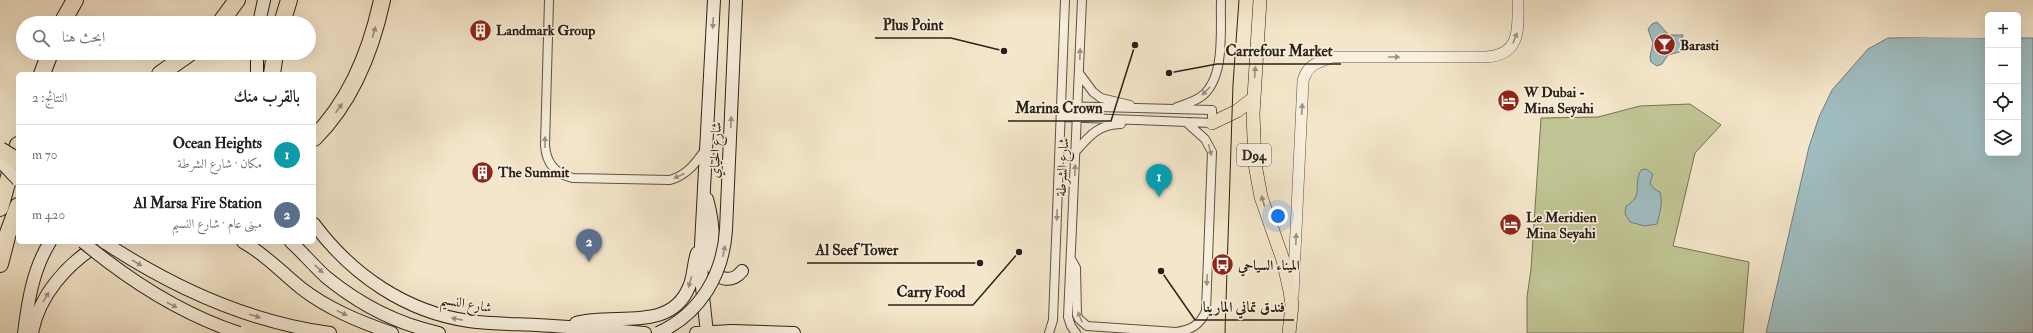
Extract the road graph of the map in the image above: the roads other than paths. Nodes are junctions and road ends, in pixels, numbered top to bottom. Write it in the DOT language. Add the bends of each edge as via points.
graph roads {
  1 [pos="75,0"];
  2 [pos="238,0"];
  3 [pos="264,0"];
  4 [pos="289,0"];
  5 [pos="382,0"];
  6 [pos="550,0"];
  7 [pos="714,0"];
  8 [pos="736,0"];
  9 [pos="1065,0"];
  10 [pos="1082,0"];
  11 [pos="1221,0"];
  12 [pos="1260,0"];
  13 [pos="1518,0"];
  14 [pos="66,16"];
  15 [pos="225,16"];
  16 [pos="261,16"];
  17 [pos="284,16"];
  18 [pos="47,60"];
  19 [pos="180,60"];
  20 [pos="257,60"];
  21 [pos="274,60"];
  22 [pos="43,72"];
  23 [pos="163,72"];
  24 [pos="257,72"];
  25 [pos="272,72"];
  26 [pos="1079,73"];
  27 [pos="1254,98"];
  28 [pos="1061,106"];
  29 [pos="1078,107"];
  30 [pos="1140,108"];
  31 [pos="1170,109"];
  32 [pos="1061,117"];
  33 [pos="1077,118"];
  34 [pos="1152,121"];
  35 [pos="1186,122"];
  36 [pos="1212,123"];
  37 [pos="316,136"];
  38 [pos="706,149"];
  39 [pos="0,150"];
  40 [pos="1076,151"];
  41 [pos="16,152"];
  42 [pos="16,160"];
  43 [pos="0,161"];
  44 [pos="16,178"];
  45 [pos="704,184"];
  46 [pos="0,208"];
  47 [pos="16,211"];
  48 [pos="316,226"];
  49 [pos="49,244"];
  50 [pos="86,244"];
  51 [pos="100,244"];
  52 [pos="106,244"];
  53 [pos="246,244"];
  54 [pos="293,244"];
  55 [pos="701,245"];
  56 [pos="1071,259"];
  57 [pos="0,264"];
  58 [pos="742,271"];
  59 [pos="1292,306"];
  60 [pos="566,327"];
  61 [pos="626,332"];
  62 [pos="24,333"];
  63 [pos="32,333"];
  64 [pos="239,333"];
  65 [pos="330,333"];
  66 [pos="392,333"];
  67 [pos="438,333"];
  68 [pos="645,333"];
  69 [pos="658,333"];
  70 [pos="703,333"];
  71 [pos="780,333"];
  72 [pos="794,333"];
  73 [pos="1049,333"];
  74 [pos="1076,333"];
  75 [pos="1289,333"];
  1 -- 14 [label="highway"];
  2 -- 15 [label="highway"];
  3 -- 16 [label="main road"];
  4 -- 17 [label="highway"];
  37 -- 5 [label="highway, one-way" via="338,110 354,84"];
  38 -- 6 [label="street, one-way" via="691,169 670,180 573,178 558,173 545,153"];
  7 -- 38 [label="main road, شارع الخياي, one-way"];
  69 -- 8 [label="main road, شارع الخياي, one-way, bridge" via="685,317 702,299 715,278 724,254"];
  9 -- 28 [label="street, شارع الشرطة"];
  26 -- 10 [label="street, شارع الشرطة, one-way"];
  11 -- 31 [label="street, one-way" via="1219,66 1214,82 1198,99"];
  27 -- 12 [label="main road, D94, one-way"];
  59 -- 13 [label="street, one-way" via="1303,81 1307,71 1315,63 1332,57 1498,55 1509,48 1516,38"];
  18 -- 22 [label="highway"];
  19 -- 23 [label="highway"];
  20 -- 24 [label="main road"];
  21 -- 25 [label="highway"];
  26 -- 29 [label="street, شارع الشرطة"];
  26 -- 30 [label="street" via="1093,92 1101,98"];
  27 -- 36 [label="main road" via="1237,111"];
  59 -- 27 [label="main road, D94, one-way" via="1283,260 1266,214 1258,181 1253,136"];
  28 -- 29 [label="street"];
  28 -- 32 [label="street, شارع الشرطة"];
  29 -- 30 [label="street"];
  29 -- 33 [label="street, شارع الشرطة"];
  30 -- 31 [label="street"];
  31 -- 36 [label="street" via="1212,110"];
  32 -- 33 [label="street"];
  32 -- 73 [label="street, شارع الشرطة, one-way" via="1053,320"];
  33 -- 34 [label="street"];
  33 -- 40 [label="street, شارع الشرطة"];
  34 -- 35 [label="street"];
  34 -- 40 [label="street" via="1114,124 1102,128 1088,137"];
  35 -- 36 [label="street"];
  35 -- 56 [label="street, one-way" via="1206,139 1212,152 1206,311 1202,320 1186,331 1176,332 1082,324 1077,314 1076,268"];
  38 -- 45 [label="main road, شارع الخياي"];
  39 -- 42 [label="highway, bridge"];
  56 -- 40 [label="street, شارع الشرطة, one-way"];
  41 -- 46 [label="highway"];
  43 -- 44 [label="main road, bridge"];
  45 -- 55 [label="main road, شارع الخياي"];
  45 -- 58 [label="main road" via="712,225 713,268 718,275 729,279"];
  47 -- 57 [label="highway"];
  60 -- 48 [label="main road, شارع النسيم, one-way" via="470,321 423,309 394,296 367,279 333,247"];
  49 -- 62 [label="main road" via="33,282"];
  50 -- 64 [label="main road, one-way, bridge" via="129,277 168,302 206,321"];
  63 -- 51 [label="main road, one-way" via="37,313 60,276 81,256"];
  52 -- 65 [label="main road, one-way" via="137,264 213,302 267,320"];
  53 -- 66 [label="main road, one-way" via="316,298 347,316"];
  54 -- 67 [label="main road, one-way" via="325,276 364,304 407,324"];
  55 -- 60 [label="main road, one-way" via="686,293 666,314 646,320 584,321"];
  55 -- 70 [label="main road, شارع الخياي"];
  56 -- 74 [label="street, شارع الشرطة" via="1068,317"];
  59 -- 75 [label="main road, D94"];
  60 -- 61 [label="main road, شارع النسيم"];
  61 -- 68 [label="main road, شارع النسيم"];
  70 -- 71 [label="main road"];
  71 -- 72 [label="main road"];
}
